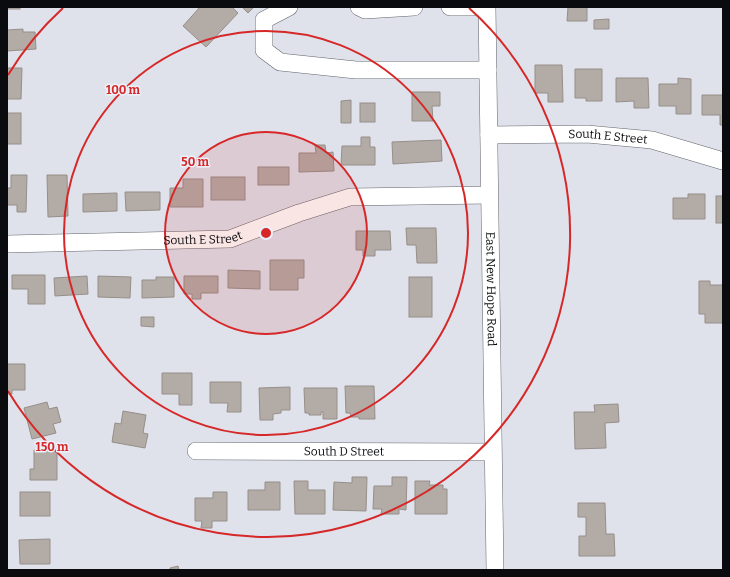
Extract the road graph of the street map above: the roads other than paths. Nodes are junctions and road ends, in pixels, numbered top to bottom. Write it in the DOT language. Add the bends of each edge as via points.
graph roads {
  1 [pos="289,7"];
  2 [pos="359,7"];
  3 [pos="414,7"];
  4 [pos="450,7"];
  5 [pos="481,7"];
  6 [pos="487,7"];
  7 [pos="488,70"];
  8 [pos="489,135"];
  9 [pos="723,161"];
  10 [pos="489,195"];
  11 [pos="7,244"];
  12 [pos="196,451"];
  13 [pos="492,452"];
  14 [pos="495,570"];
  1 -- 7 [label="street" via="264,20 264,50 280,62 356,70"];
  2 -- 3 [label="street" via="365,10"];
  4 -- 5 [label="street"];
  6 -- 7 [label="street, East New Hope Road"];
  7 -- 8 [label="street, East New Hope Road"];
  8 -- 9 [label="street, South E Street" via="587,134 652,140"];
  8 -- 10 [label="street, East New Hope Road"];
  10 -- 11 [label="street, South E Street" via="350,197 230,239"];
  10 -- 13 [label="street, East New Hope Road" via="494,359"];
  12 -- 13 [label="street, South D Street"];
  13 -- 14 [label="street, East New Hope Road"];
}
